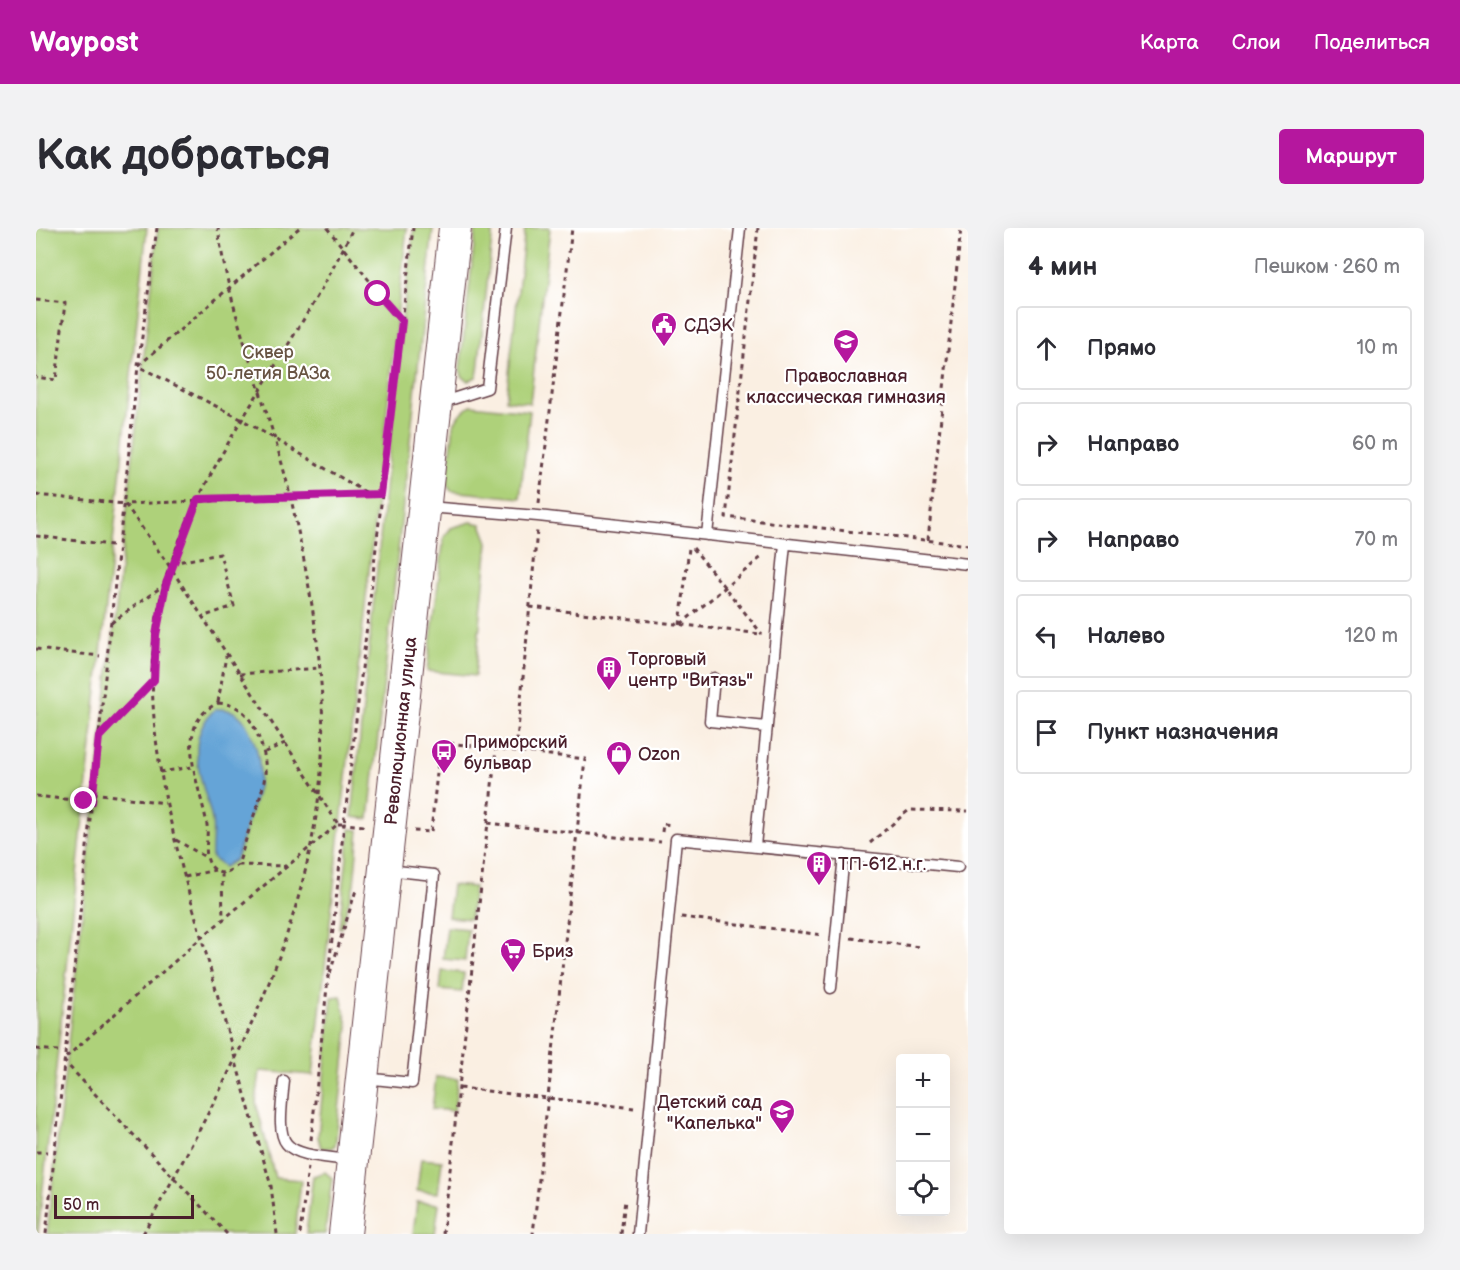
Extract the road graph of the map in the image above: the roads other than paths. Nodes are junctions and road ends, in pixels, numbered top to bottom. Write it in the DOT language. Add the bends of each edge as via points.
graph roads {
  1 [pos="455,228"];
  2 [pos="506,228"];
  3 [pos="740,228"];
  4 [pos="437,404"];
  5 [pos="424,507"];
  6 [pos="707,535"];
  7 [pos="785,544"];
  8 [pos="968,564"];
  9 [pos="714,678"];
  10 [pos="766,727"];
  11 [pos="755,846"];
  12 [pos="844,855"];
  13 [pos="958,867"];
  14 [pos="386,869"];
  15 [pos="831,988"];
  16 [pos="363,1078"];
  17 [pos="284,1081"];
  18 [pos="355,1160"];
  19 [pos="345,1234"];
  20 [pos="638,1234"];
  1 -- 4 [label="main road, Революционная улица"];
  2 -- 4 [label="lane" via="487,388"];
  3 -- 6 [label="lane"];
  4 -- 5 [label="main road, Революционная улица"];
  5 -- 6 [label="lane"];
  5 -- 14 [label="main road, Революционная улица"];
  6 -- 7 [label="lane"];
  7 -- 8 [label="lane"];
  7 -- 10 [label="lane"];
  9 -- 10 [label="lane" via="710,721"];
  10 -- 11 [label="lane"];
  11 -- 12 [label="lane"];
  11 -- 20 [label="lane" via="676,839"];
  12 -- 13 [label="lane"];
  12 -- 15 [label="lane"];
  14 -- 16 [label="main road, Революционная улица"];
  14 -- 16 [label="lane" via="434,874 412,1083"];
  16 -- 18 [label="main road, Революционная улица"];
  17 -- 18 [label="lane" via="279,1123 290,1148 310,1155"];
  18 -- 19 [label="main road, Революционная улица"];
}
